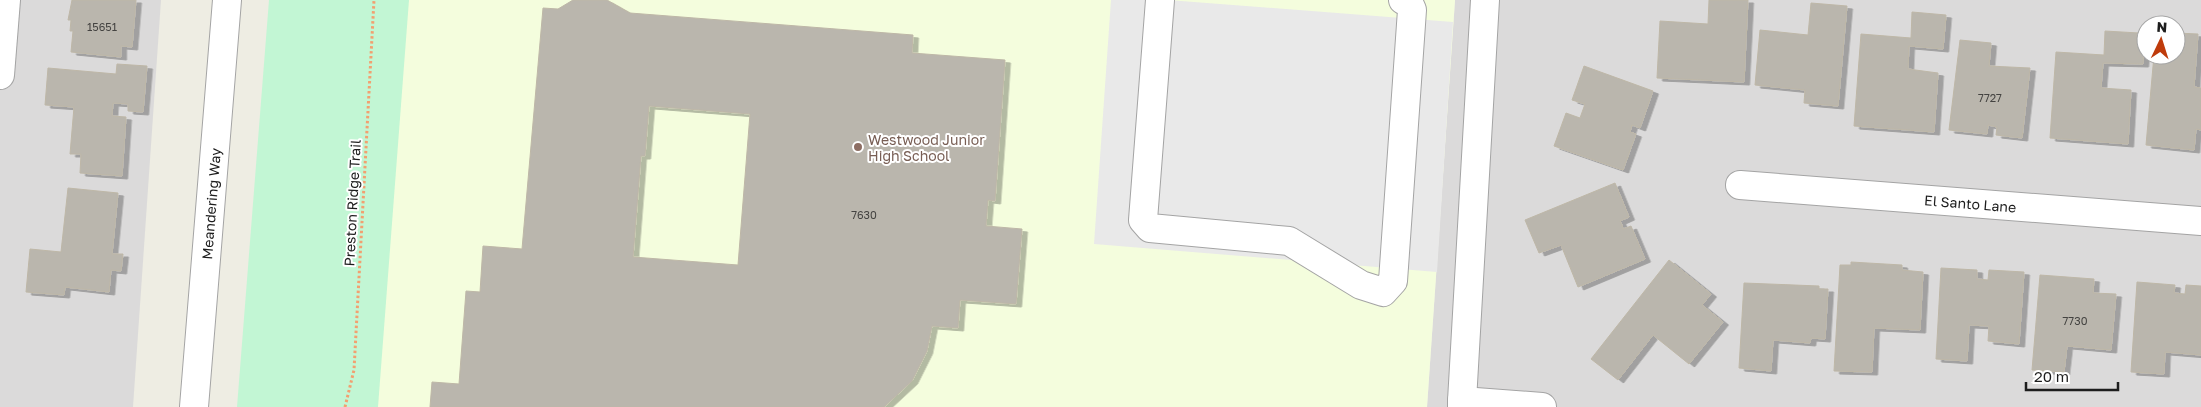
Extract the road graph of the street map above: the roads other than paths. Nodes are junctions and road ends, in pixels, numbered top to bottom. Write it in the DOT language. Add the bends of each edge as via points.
graph roads {
  1 [pos="6,0"];
  2 [pos="228,0"];
  3 [pos="1160,0"];
  4 [pos="1403,0"];
  5 [pos="1484,0"];
  6 [pos="0,75"];
  7 [pos="1740,185"];
  8 [pos="2201,221"];
  9 [pos="1462,404"];
  10 [pos="194,407"];
  11 [pos="1542,407"];
  1 -- 6 [label="street"];
  2 -- 10 [label="street, Meandering Way"];
  3 -- 4 [label="street" via="1143,220 1150,228 1289,242 1361,285 1383,292 1393,282 1412,10"];
  5 -- 9 [label="street"];
  7 -- 8 [label="street, El Santo Lane"];
  9 -- 11 [label="street"];
}
